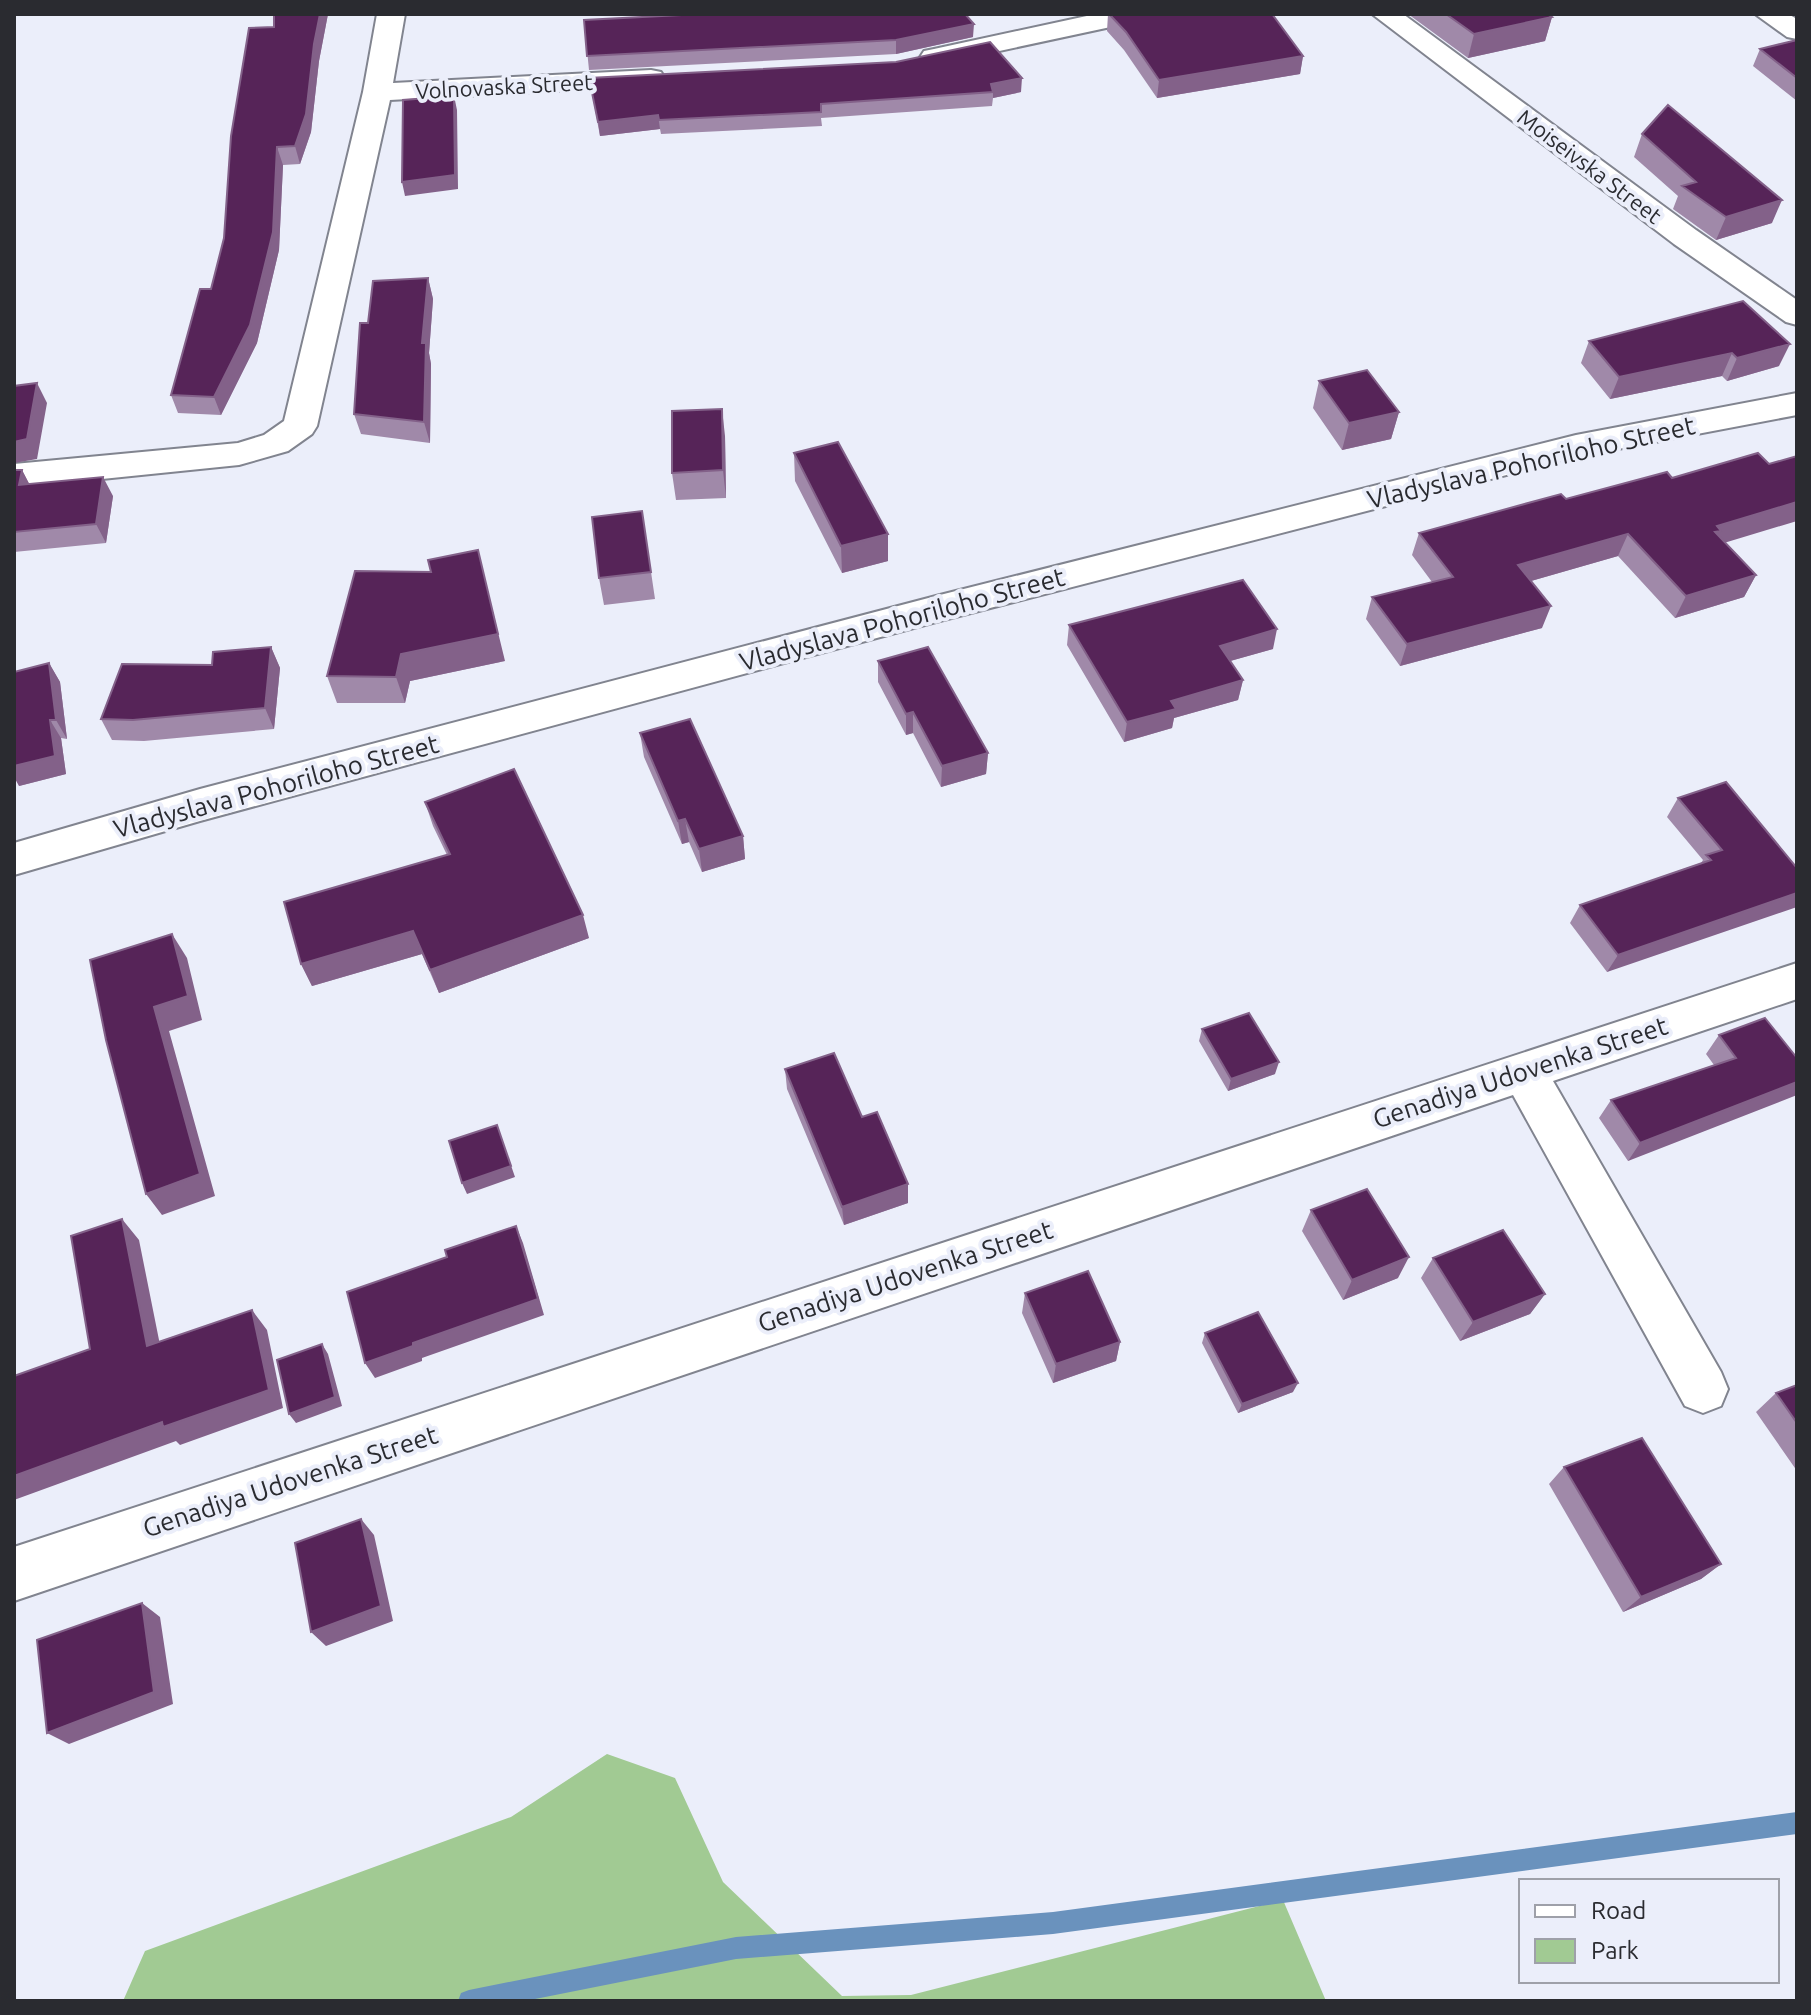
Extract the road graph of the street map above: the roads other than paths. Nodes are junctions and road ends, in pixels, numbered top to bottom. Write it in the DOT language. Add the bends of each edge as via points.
graph roads {
  1 [pos="391,14"];
  2 [pos="990,14"];
  3 [pos="1134,14"];
  4 [pos="1386,14"];
  5 [pos="1769,14"];
  6 [pos="1797,31"];
  7 [pos="1011,41"];
  8 [pos="910,62"];
  9 [pos="676,76"];
  10 [pos="377,92"];
  11 [pos="1797,315"];
  12 [pos="1797,404"];
  13 [pos="14,476"];
  14 [pos="14,859"];
  15 [pos="1797,981"];
  16 [pos="1523,1070"];
  17 [pos="1703,1389"];
  18 [pos="14,1574"];
  1 -- 10 [label="street, Volnovaska Street"];
  2 -- 7 [label="street"];
  3 -- 7 [label="street"];
  4 -- 11 [label="street, Moiseivska Street"];
  5 -- 6 [label="street"];
  7 -- 8 [label="street"];
  9 -- 10 [label="street, Volnovaska Street"];
  10 -- 13 [label="street, Volnovaska Street" via="300,426 276,443 239,454"];
  12 -- 14 [label="street, Vladyslava Pohoriloho Street" via="1576,446 966,601"];
  15 -- 16 [label="street, Genadiya Udovenka Street"];
  16 -- 17 [label="street"];
  16 -- 18 [label="street, Genadiya Udovenka Street"];
}
